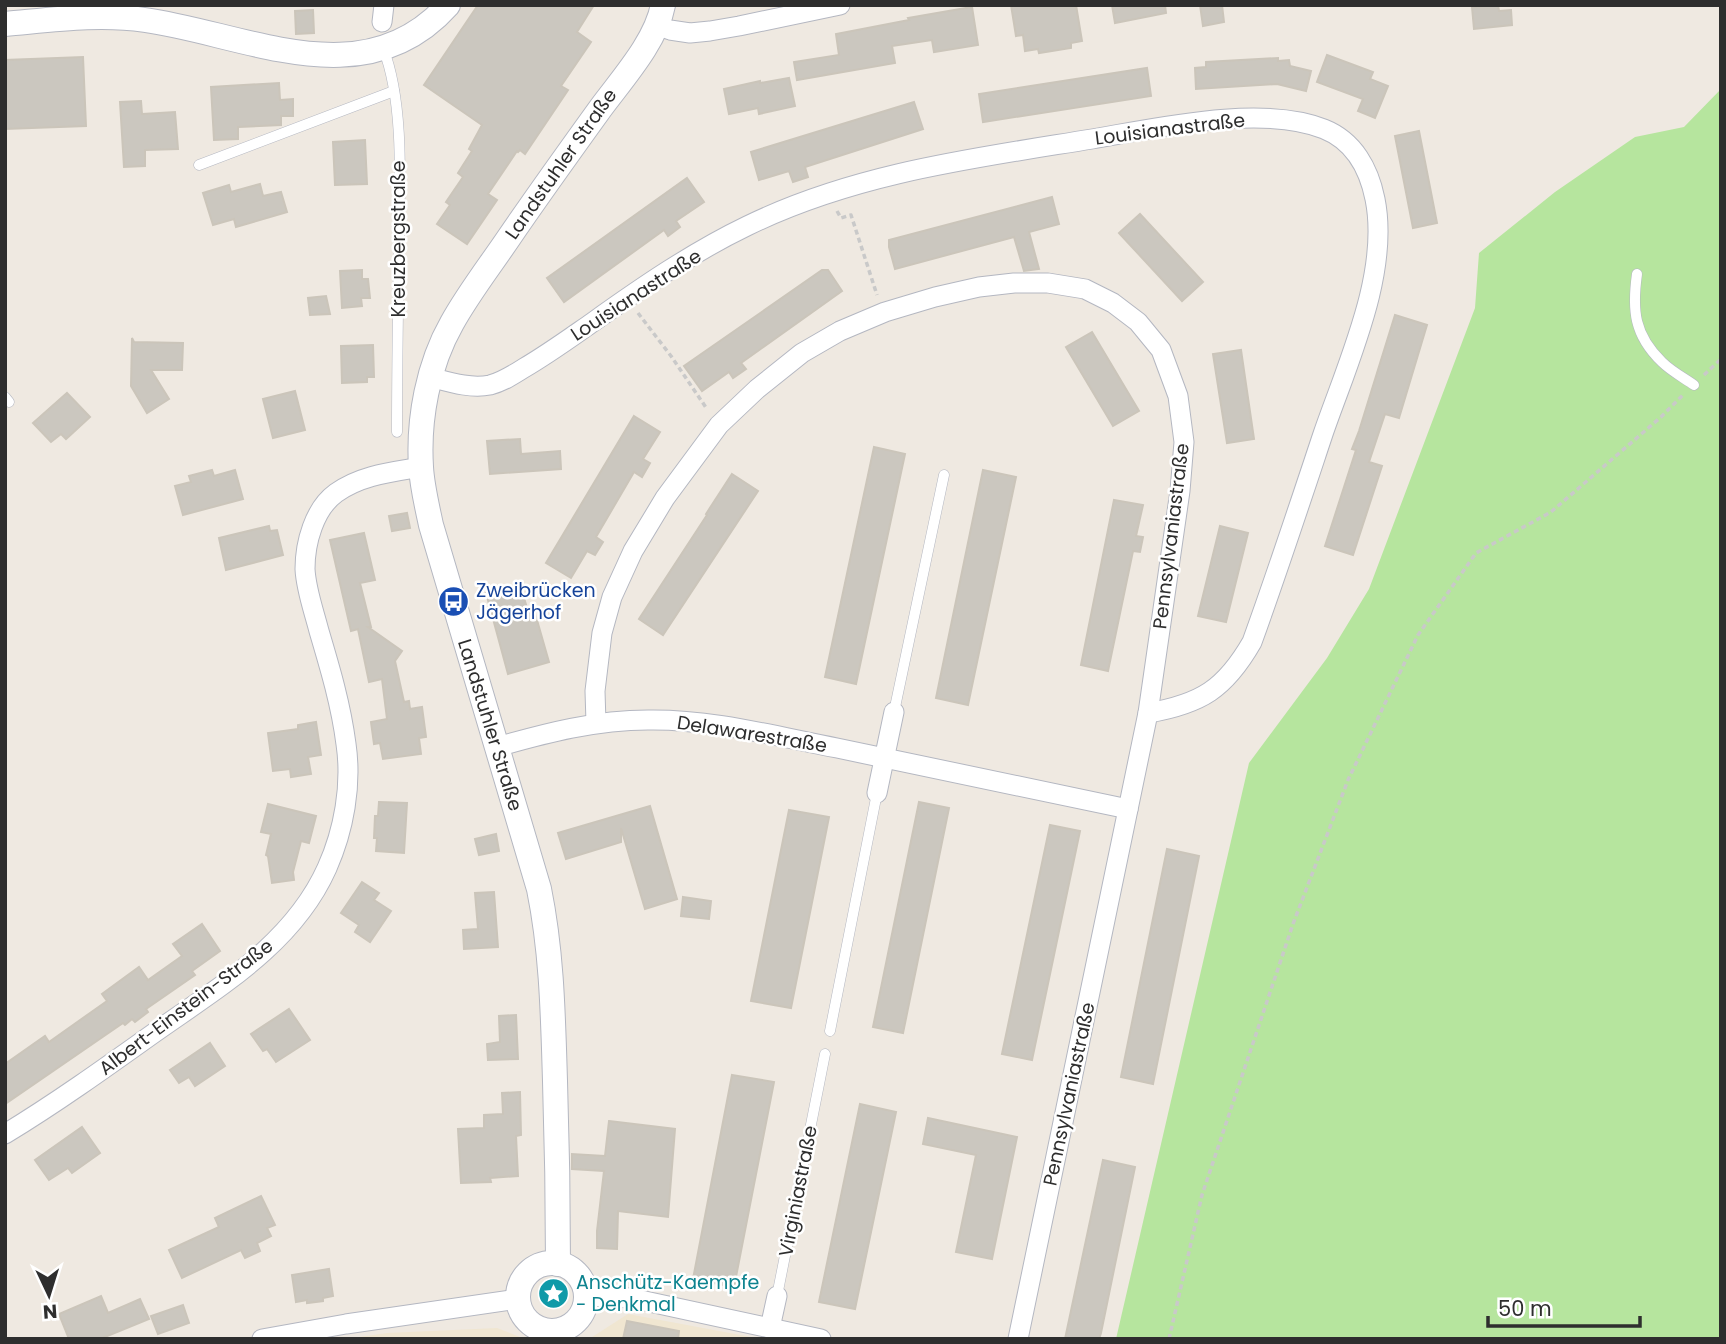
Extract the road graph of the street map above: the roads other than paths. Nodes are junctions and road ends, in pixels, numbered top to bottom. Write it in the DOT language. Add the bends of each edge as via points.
graph roads {
  1 [pos="448,5"];
  2 [pos="839,5"];
  3 [pos="660,15"];
  4 [pos="5,24"];
  5 [pos="383,48"];
  6 [pos="394,91"];
  7 [pos="199,165"];
  8 [pos="1637,274"];
  9 [pos="430,377"];
  10 [pos="1694,385"];
  11 [pos="397,432"];
  12 [pos="421,467"];
  13 [pos="944,475"];
  14 [pos="894,712"];
  15 [pos="1148,713"];
  16 [pos="596,723"];
  17 [pos="497,747"];
  18 [pos="884,758"];
  19 [pos="877,793"];
  20 [pos="1128,809"];
  21 [pos="830,1031"];
  22 [pos="837,1065"];
  23 [pos="5,1134"];
  24 [pos="558,1264"];
  25 [pos="586,1296"];
  26 [pos="777,1296"];
  27 [pos="518,1299"];
  28 [pos="770,1328"];
  29 [pos="553,1335"];
  30 [pos="262,1339"];
  31 [pos="821,1339"];
  32 [pos="1018,1339"];
  1 -- 5 [label="street" via="407,39"];
  2 -- 3 [label="street" via="690,33 670,30"];
  3 -- 9 [label="street, Landstuhler Straße" via="641,52 469,295 451,324"];
  4 -- 5 [label="street" via="81,18 144,20 301,54 332,56"];
  5 -- 6 [label="lane, Kreuzbergstraße"];
  6 -- 7 [label="lane"];
  6 -- 11 [label="lane, Kreuzbergstraße" via="399,207"];
  8 -- 10 [label="lane" via="1634,307 1643,337 1663,363"];
  9 -- 12 [label="street, Landstuhler Straße"];
  9 -- 15 [label="street, Louisianastraße" via="472,386 504,380 626,298 746,226 829,193 904,171 1200,121 1256,118 1325,129 1358,155 1376,202 1376,263 1362,322 1252,642 1229,676 1213,690 1195,701"];
  12 -- 17 [label="street, Landstuhler Straße" via="431,525"];
  12 -- 23 [label="street, Albert-Einstein-Straße" via="382,473 345,488 324,506 311,531 306,569 309,594 338,698 347,747 347,790 341,830 327,869 303,909 242,971"];
  13 -- 14 [label="lane"];
  14 -- 18 [label="street"];
  15 -- 16 [label="street, Pennsylvaniastraße" via="1180,491 1184,442 1178,396 1161,350 1139,322 1113,303 1085,289 1014,283 935,297 840,331 802,353 719,425 665,498 612,597 597,661"];
  15 -- 20 [label="street, Pennsylvaniastraße"];
  16 -- 17 [label="street, Delawarestraße"];
  16 -- 18 [label="street, Delawarestraße" via="691,721"];
  17 -- 24 [label="street, Landstuhler Straße" via="539,889 550,952"];
  18 -- 19 [label="street"];
  18 -- 20 [label="street, Delawarestraße"];
  19 -- 21 [label="lane"];
  20 -- 32 [label="street, Pennsylvaniastraße"];
  22 -- 26 [label="lane, Virginiastraße" via="824,1058"];
  24 -- 25 [label="street" via="578,1275"];
  24 -- 27 [label="street" via="529,1272"];
  25 -- 28 [label="street" via="632,1298"];
  25 -- 29 [label="street" via="576,1320"];
  26 -- 28 [label="street, Virginiastraße"];
  27 -- 29 [label="street" via="526,1320"];
  27 -- 30 [label="street"];
  28 -- 31 [label="street"];
}
